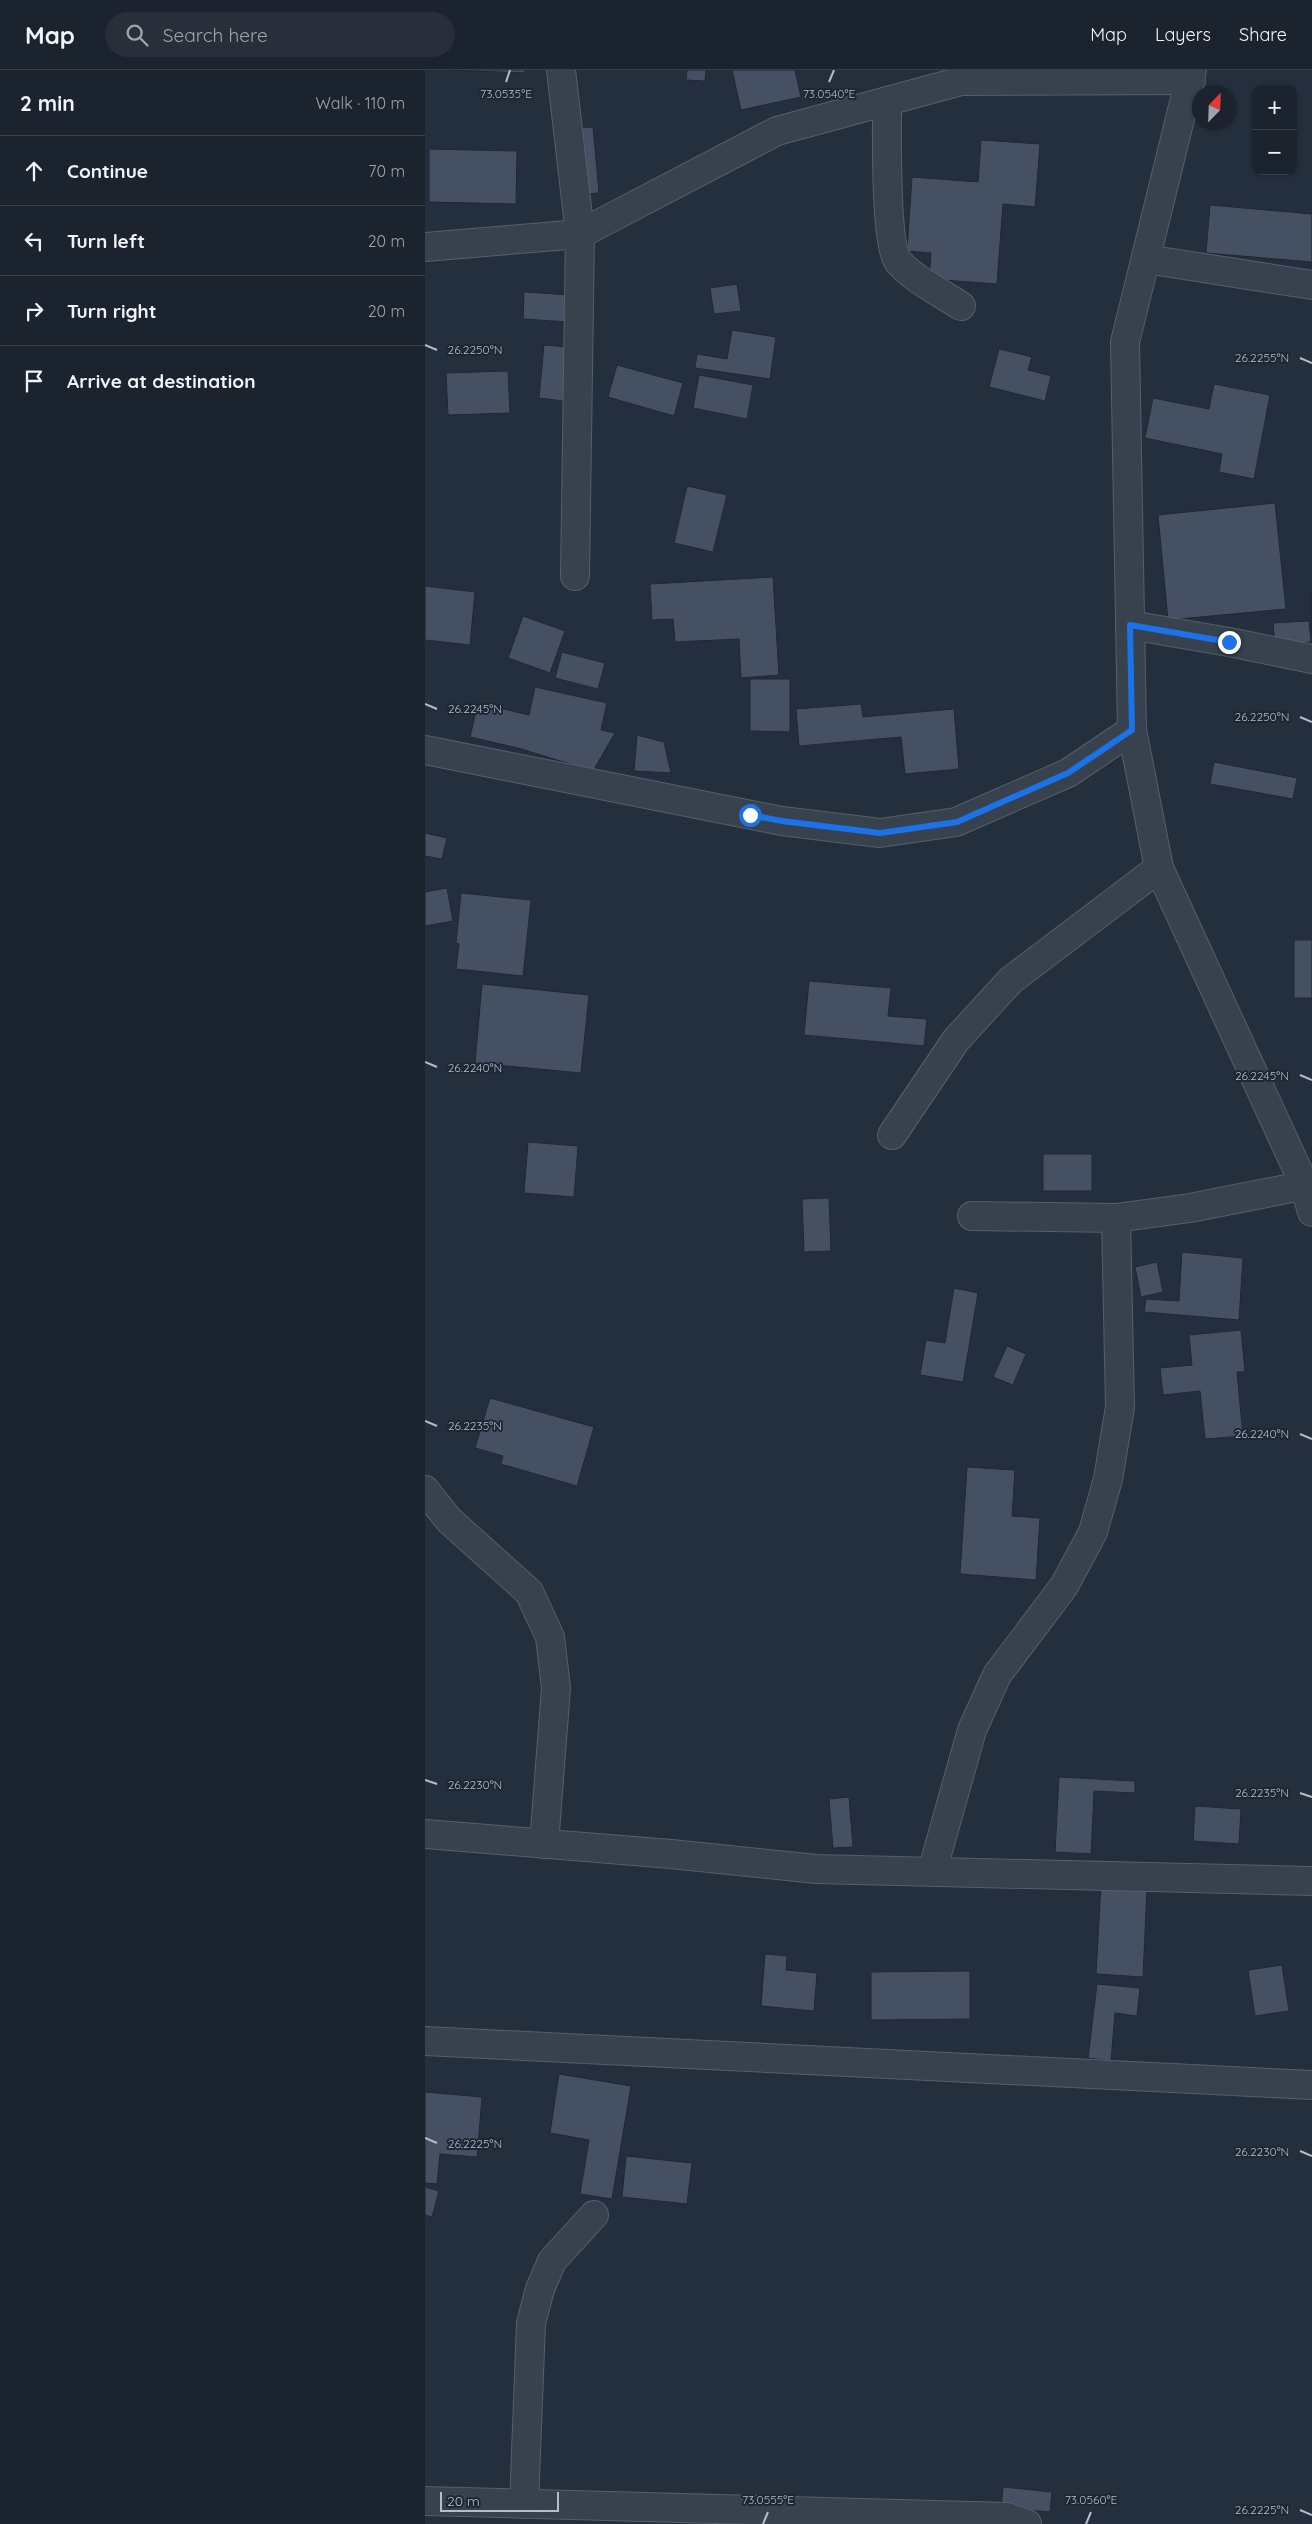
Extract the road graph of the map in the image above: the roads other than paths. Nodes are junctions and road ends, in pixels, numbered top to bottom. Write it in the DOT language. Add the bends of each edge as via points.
graph roads {
  1 [pos="561,70"];
  2 [pos="1192,75"];
  3 [pos="887,101"];
  4 [pos="580,234"];
  5 [pos="425,247"];
  6 [pos="1146,259"];
  7 [pos="1312,284"];
  8 [pos="961,306"];
  9 [pos="575,576"];
  10 [pos="1130,625"];
  11 [pos="1312,659"];
  12 [pos="1132,730"];
  13 [pos="425,750"];
  14 [pos="1159,868"];
  15 [pos="892,1135"];
  16 [pos="1308,1184"];
  17 [pos="1312,1212"];
  18 [pos="972,1216"];
  19 [pos="1117,1218"];
  20 [pos="425,1490"];
  21 [pos="425,1834"];
  22 [pos="544,1844"];
  23 [pos="932,1872"];
  24 [pos="1312,1881"];
  25 [pos="425,2042"];
  26 [pos="1312,2084"];
  27 [pos="594,2215"];
  28 [pos="425,2501"];
  29 [pos="524,2504"];
  30 [pos="744,2518"];
  31 [pos="1027,2524"];
  1 -- 4 [label="street"];
  2 -- 3 [label="street" via="961,81"];
  2 -- 6 [label="street"];
  3 -- 4 [label="street" via="777,131"];
  3 -- 8 [label="street" via="890,231 898,261 923,282"];
  4 -- 5 [label="street"];
  4 -- 9 [label="street"];
  6 -- 7 [label="street"];
  6 -- 10 [label="street" via="1125,342"];
  10 -- 11 [label="street"];
  10 -- 12 [label="street"];
  12 -- 13 [label="street" via="1068,773 957,822 880,833 782,821"];
  12 -- 14 [label="street"];
  14 -- 15 [label="street" via="1011,980 956,1040"];
  14 -- 16 [label="street"];
  16 -- 17 [label="street"];
  16 -- 19 [label="street" via="1190,1208"];
  18 -- 19 [label="street"];
  19 -- 23 [label="street" via="1120,1407 1108,1478 1093,1532 1064,1586 997,1675 972,1730"];
  20 -- 22 [label="street" via="449,1520 529,1592 550,1637 556,1688"];
  21 -- 22 [label="street"];
  22 -- 23 [label="street" via="816,1869"];
  23 -- 24 [label="street"];
  25 -- 26 [label="street"];
  27 -- 29 [label="street" via="552,2261 531,2322"];
  28 -- 29 [label="street"];
  29 -- 30 [label="street"];
  30 -- 31 [label="street" via="1007,2518"];
}
